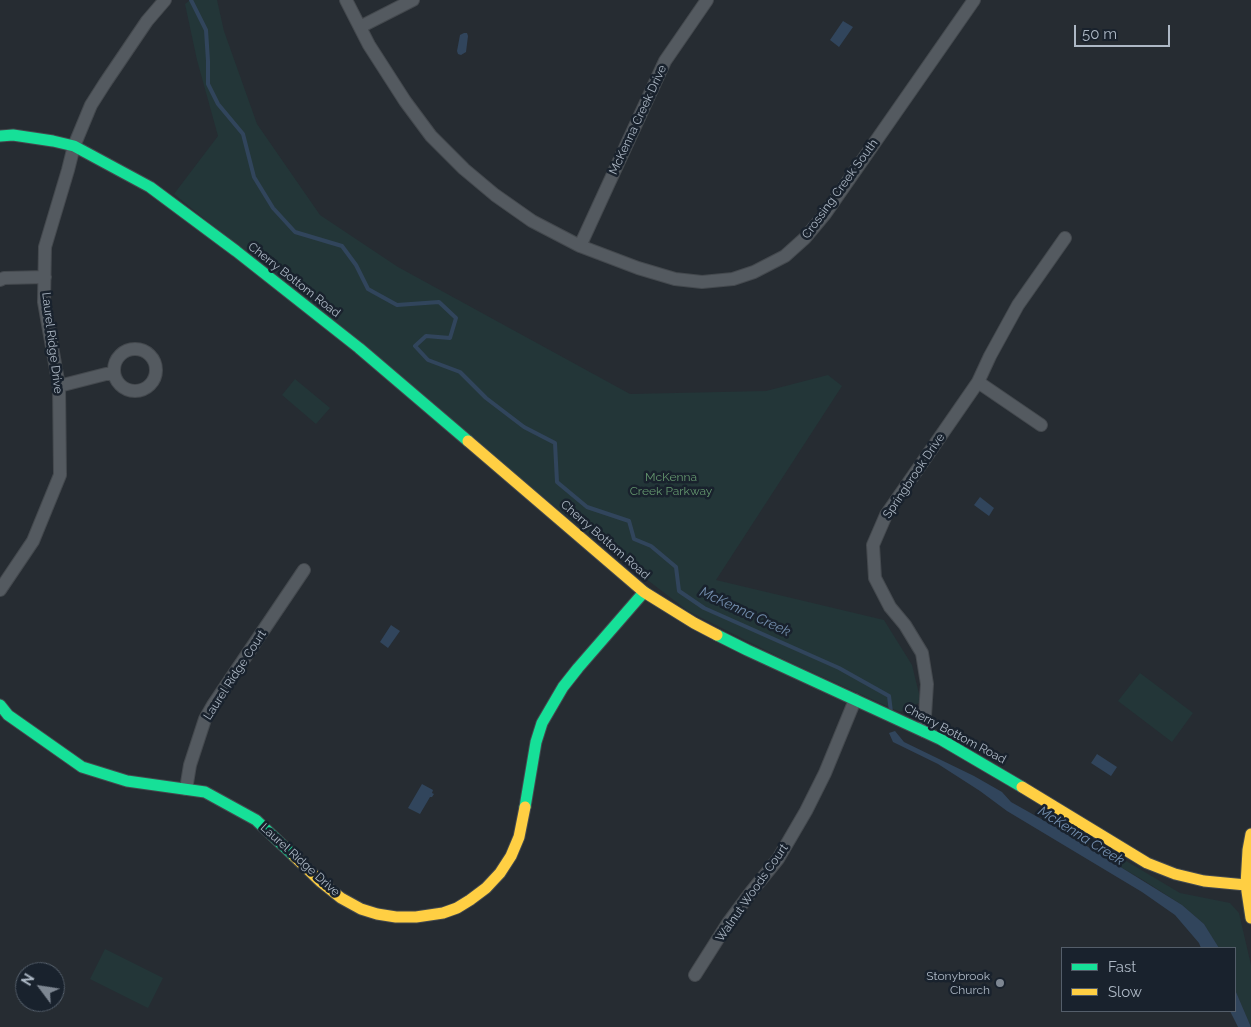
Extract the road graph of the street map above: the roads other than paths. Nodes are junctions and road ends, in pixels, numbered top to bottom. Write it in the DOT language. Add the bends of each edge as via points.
graph roads {
  1 [pos="165,0"];
  2 [pos="346,0"];
  3 [pos="413,0"];
  4 [pos="707,0"];
  5 [pos="974,0"];
  6 [pos="360,27"];
  7 [pos="0,136"];
  8 [pos="74,146"];
  9 [pos="1065,238"];
  10 [pos="580,246"];
  11 [pos="45,277"];
  12 [pos="0,280"];
  13 [pos="114,374"];
  14 [pos="978,382"];
  15 [pos="59,386"];
  16 [pos="1041,426"];
  17 [pos="304,570"];
  18 [pos="0,590"];
  19 [pos="644,592"];
  20 [pos="855,700"];
  21 [pos="0,705"];
  22 [pos="924,731"];
  23 [pos="186,788"];
  24 [pos="1251,834"];
  25 [pos="1246,886"];
  26 [pos="1251,918"];
  27 [pos="695,975"];
  1 -- 8 [label="street, Laurel Ridge Drive" via="105,83"];
  2 -- 6 [label="street, Crossing Creek South"];
  3 -- 6 [label="street"];
  4 -- 10 [label="street, McKenna Creek Drive" via="665,61"];
  5 -- 10 [label="street, Crossing Creek South" via="824,214 785,256 733,279 702,282 675,279"];
  6 -- 10 [label="street, Crossing Creek South" via="405,101 431,136 464,169 532,221"];
  7 -- 8 [label="main road, Cherry Bottom Road" via="13,135"];
  8 -- 11 [label="street, Laurel Ridge Drive" via="45,247"];
  8 -- 19 [label="main road, Cherry Bottom Road" via="150,187 294,296"];
  9 -- 14 [label="street, Springbrook Drive" via="1018,305"];
  11 -- 12 [label="street"];
  11 -- 15 [label="street, Laurel Ridge Drive" via="44,302"];
  13 -- 15 [label="street"];
  14 -- 16 [label="street"];
  14 -- 22 [label="street, Springbrook Drive" via="886,515 873,545 875,578 890,607 922,653 927,684"];
  15 -- 18 [label="street, Laurel Ridge Drive" via="60,475 33,541"];
  17 -- 23 [label="street, Laurel Ridge Court" via="205,719"];
  19 -- 20 [label="main road, Cherry Bottom Road" via="694,623"];
  19 -- 23 [label="main road, Laurel Ridge Drive" via="578,668 552,705 536,742 524,816 511,856 486,888 457,908 412,917 361,909 322,882 256,820 205,792"];
  20 -- 22 [label="main road, Cherry Bottom Road"];
  20 -- 27 [label="street, Walnut Woods Court" via="806,811 778,859 728,923"];
  21 -- 23 [label="main road, Laurel Ridge Drive" via="8,715 82,767 128,782"];
  22 -- 25 [label="main road, Cherry Bottom Road" via="1147,863 1204,881"];
  24 -- 25 [label="main road"];
  25 -- 26 [label="main road"];
}
